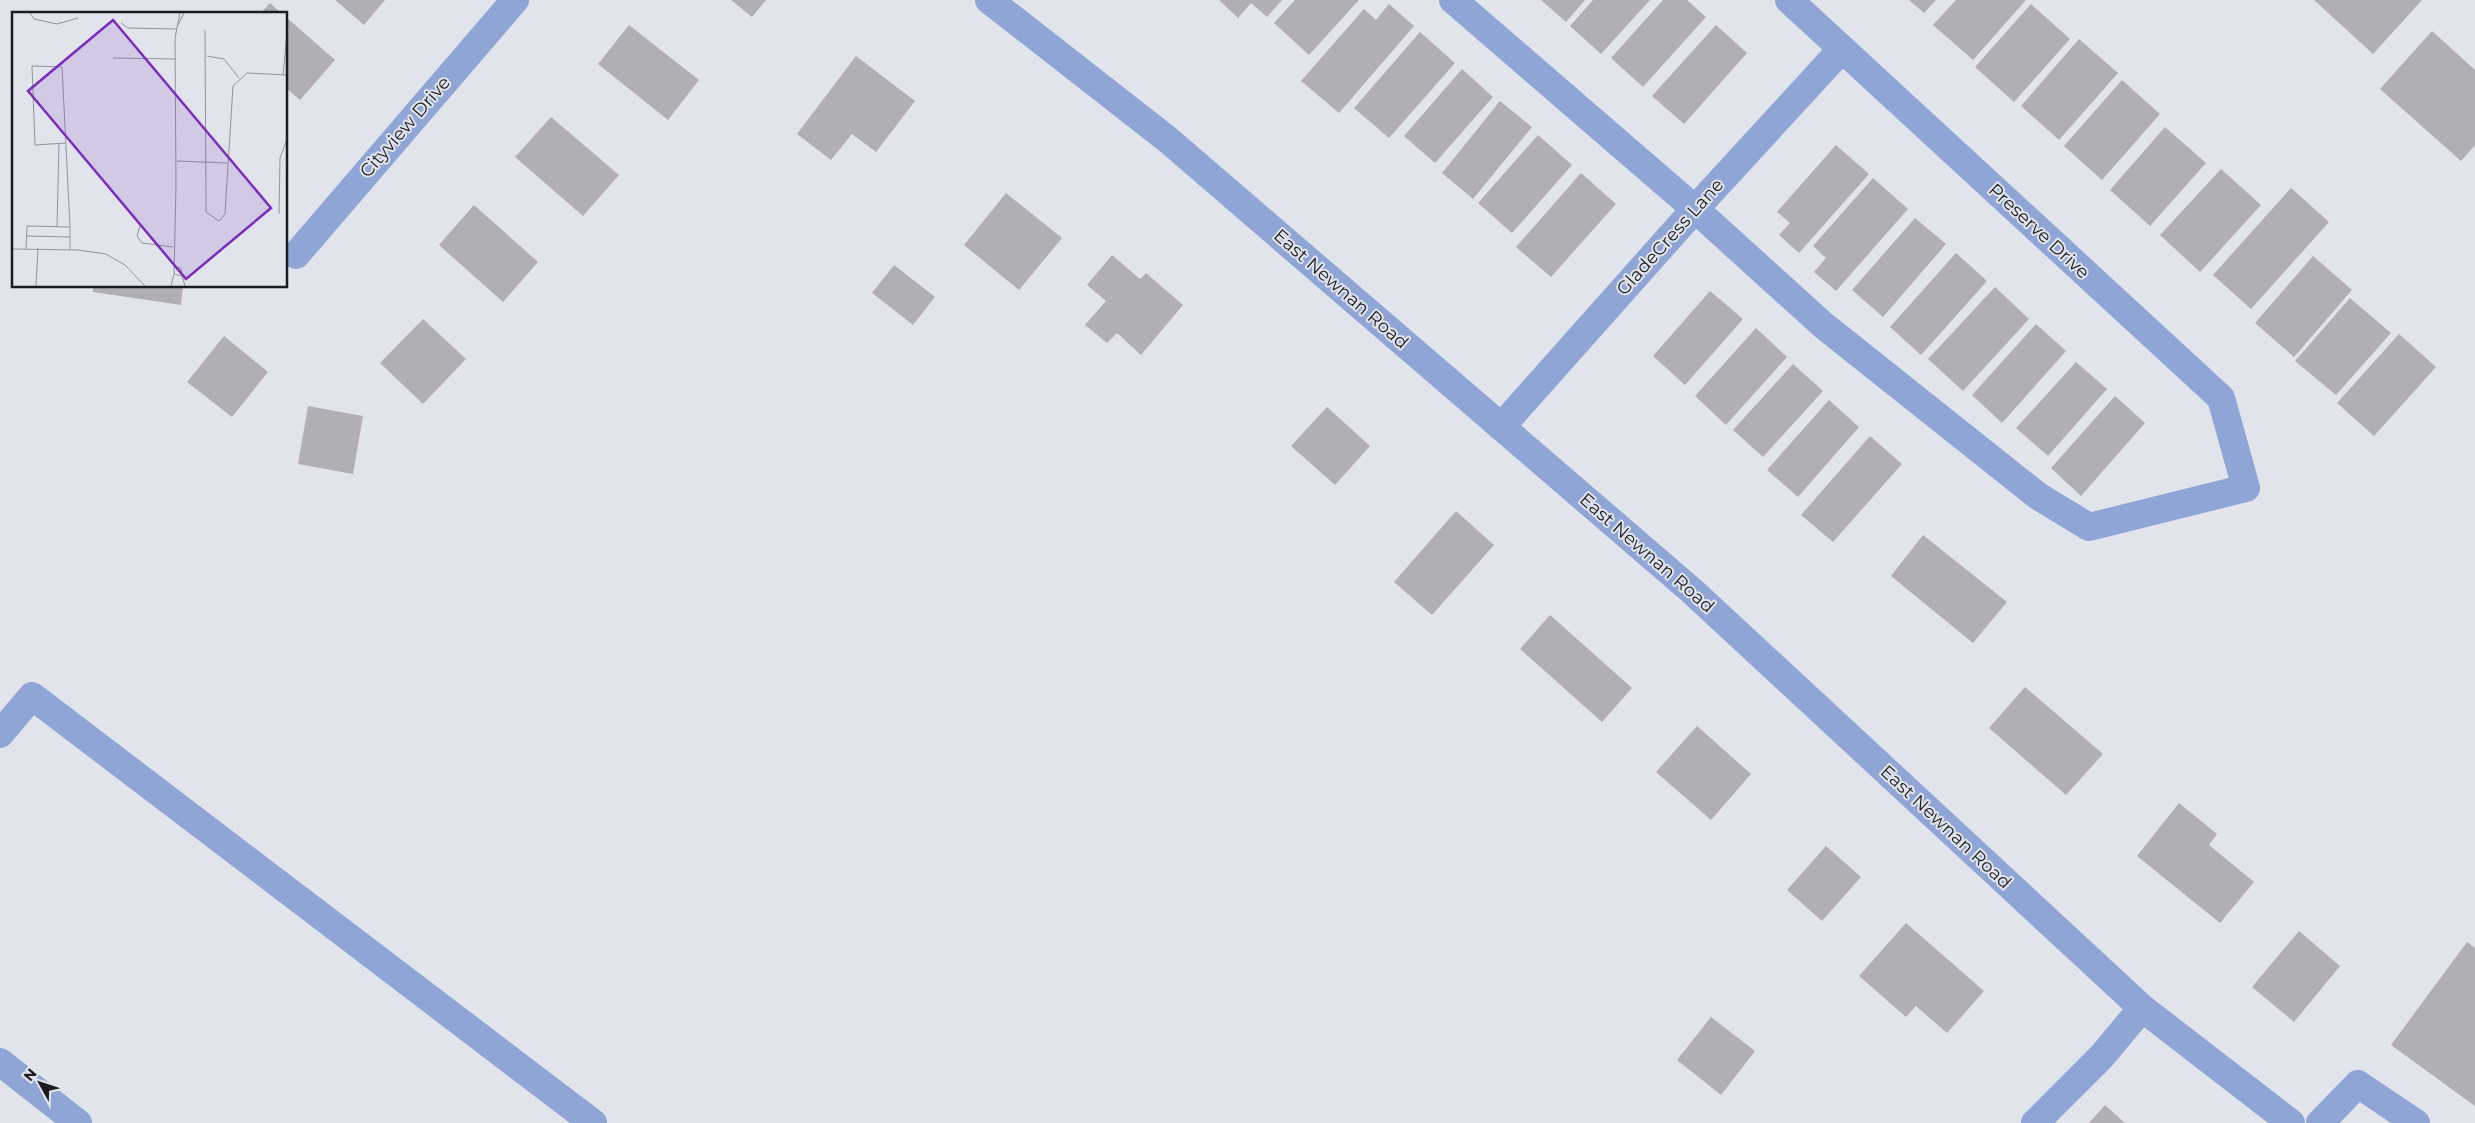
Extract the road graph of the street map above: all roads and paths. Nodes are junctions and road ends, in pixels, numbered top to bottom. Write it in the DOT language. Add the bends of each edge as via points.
graph roads {
  1 [pos="515,0"];
  2 [pos="989,0"];
  3 [pos="1453,0"];
  4 [pos="1789,0"];
  5 [pos="1842,49"];
  6 [pos="1694,209"];
  7 [pos="296,255"];
  8 [pos="1501,426"];
  9 [pos="0,734"];
  10 [pos="2142,1008"];
  11 [pos="0,1062"];
  12 [pos="78,1123"];
  13 [pos="593,1123"];
  14 [pos="2036,1123"];
  15 [pos="2291,1123"];
  16 [pos="2320,1123"];
  17 [pos="2416,1123"];
  1 -- 7 [label="street, Cityview Drive"];
  2 -- 8 [label="street, East Newnan Road" via="1166,139"];
  3 -- 6 [label="street"];
  4 -- 5 [label="street, Preserve Drive"];
  5 -- 6 [label="street, GladeCress Lane"];
  5 -- 6 [label="street, Preserve Drive" via="2221,398 2246,488 2090,527 2038,496 1823,325"];
  6 -- 8 [label="street, GladeCress Lane"];
  8 -- 10 [label="street, East Newnan Road" via="1692,591"];
  9 -- 13 [label="street" via="32,696"];
  10 -- 14 [label="street" via="2082,1077"];
  10 -- 15 [label="street, East Newnan Road"];
  11 -- 12 [label="street"];
  16 -- 17 [label="street" via="2358,1084"];
}
